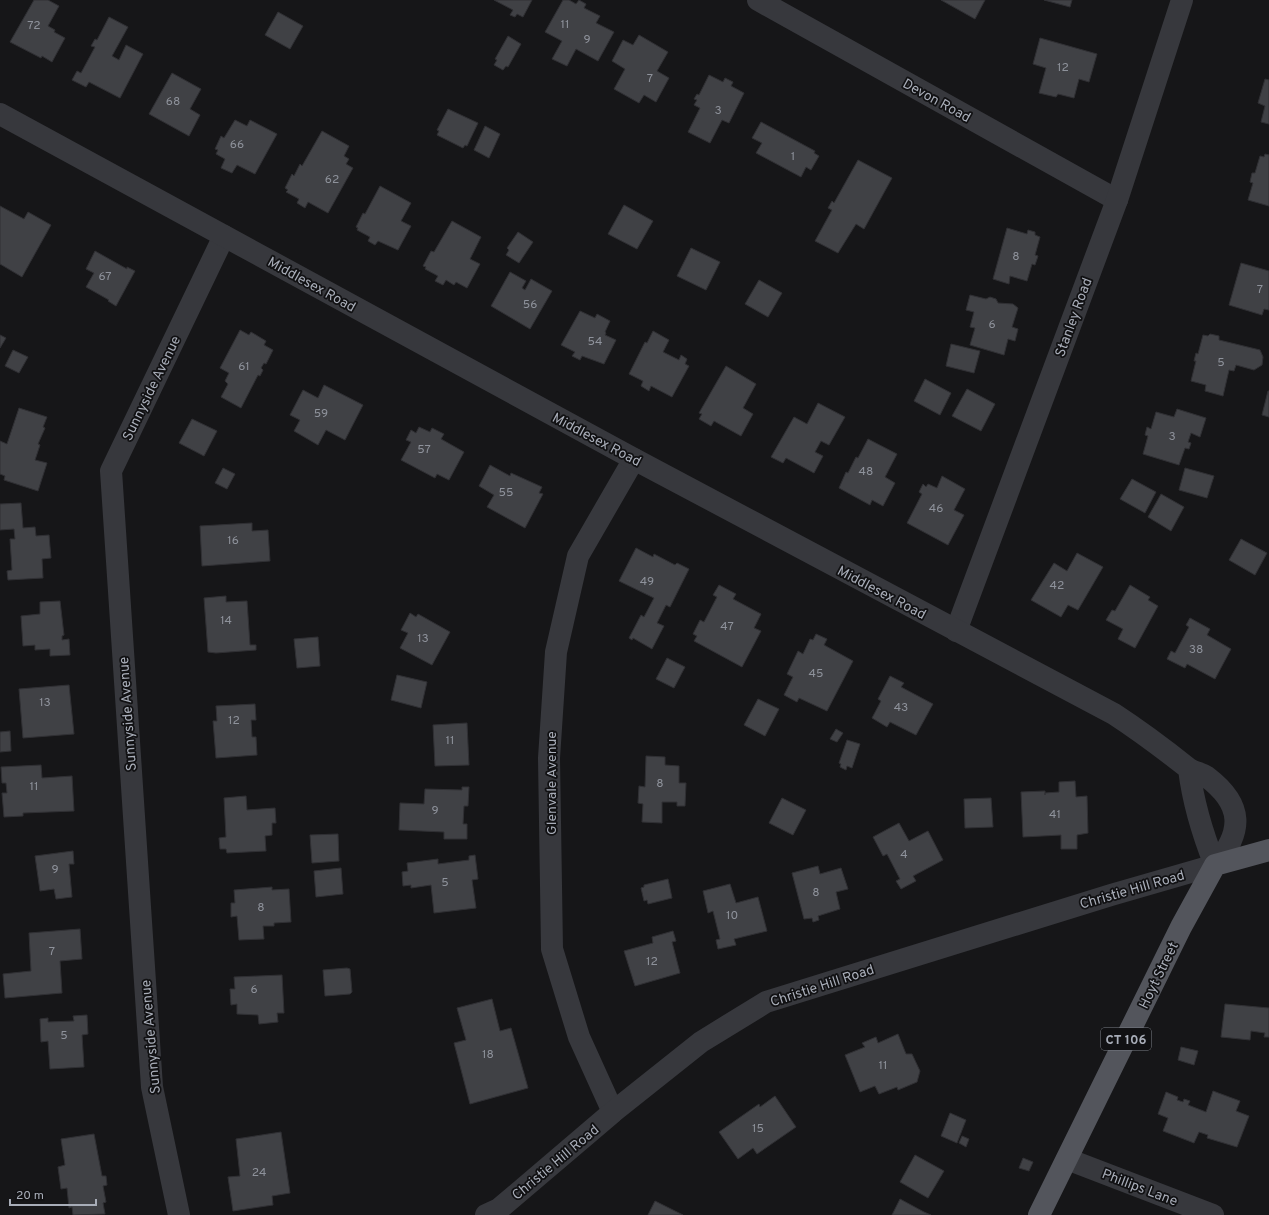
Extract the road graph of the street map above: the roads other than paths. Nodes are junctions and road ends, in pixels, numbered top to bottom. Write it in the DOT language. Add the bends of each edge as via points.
graph roads {
  1 [pos="758,0"];
  2 [pos="1182,0"];
  3 [pos="0,114"];
  4 [pos="1117,200"];
  5 [pos="224,236"];
  6 [pos="634,459"];
  7 [pos="956,631"];
  8 [pos="1189,769"];
  9 [pos="1269,850"];
  10 [pos="1216,865"];
  11 [pos="613,1112"];
  12 [pos="1067,1158"];
  13 [pos="178,1215"];
  14 [pos="486,1215"];
  15 [pos="1039,1215"];
  16 [pos="1213,1215"];
  1 -- 4 [label="street, Devon Road"];
  2 -- 4 [label="street, Stanley Road"];
  3 -- 5 [label="street, Middlesex Road"];
  4 -- 7 [label="street, Stanley Road"];
  5 -- 6 [label="street, Middlesex Road"];
  5 -- 13 [label="street, Sunnyside Avenue" via="111,471 152,1087"];
  6 -- 7 [label="street, Middlesex Road"];
  6 -- 11 [label="street, Glenvale Avenue" via="578,556 556,652 549,758 552,949 579,1037"];
  7 -- 8 [label="street, Middlesex Road" via="1114,714"];
  8 -- 10 [label="street" via="1191,788 1204,837"];
  8 -- 10 [label="street, Middlesex Road" via="1206,776 1218,787 1231,803 1236,819 1233,841"];
  9 -- 10 [label="main road"];
  10 -- 11 [label="street, Christie Hill Road" via="766,1002 701,1042"];
  10 -- 12 [label="main road, Hoyt Street / CT 106" via="1182,927"];
  11 -- 14 [label="street, Christie Hill Road" via="499,1209"];
  12 -- 15 [label="main road, Hoyt Street / CT 106"];
  12 -- 16 [label="street, Phillips Lane"];
}
